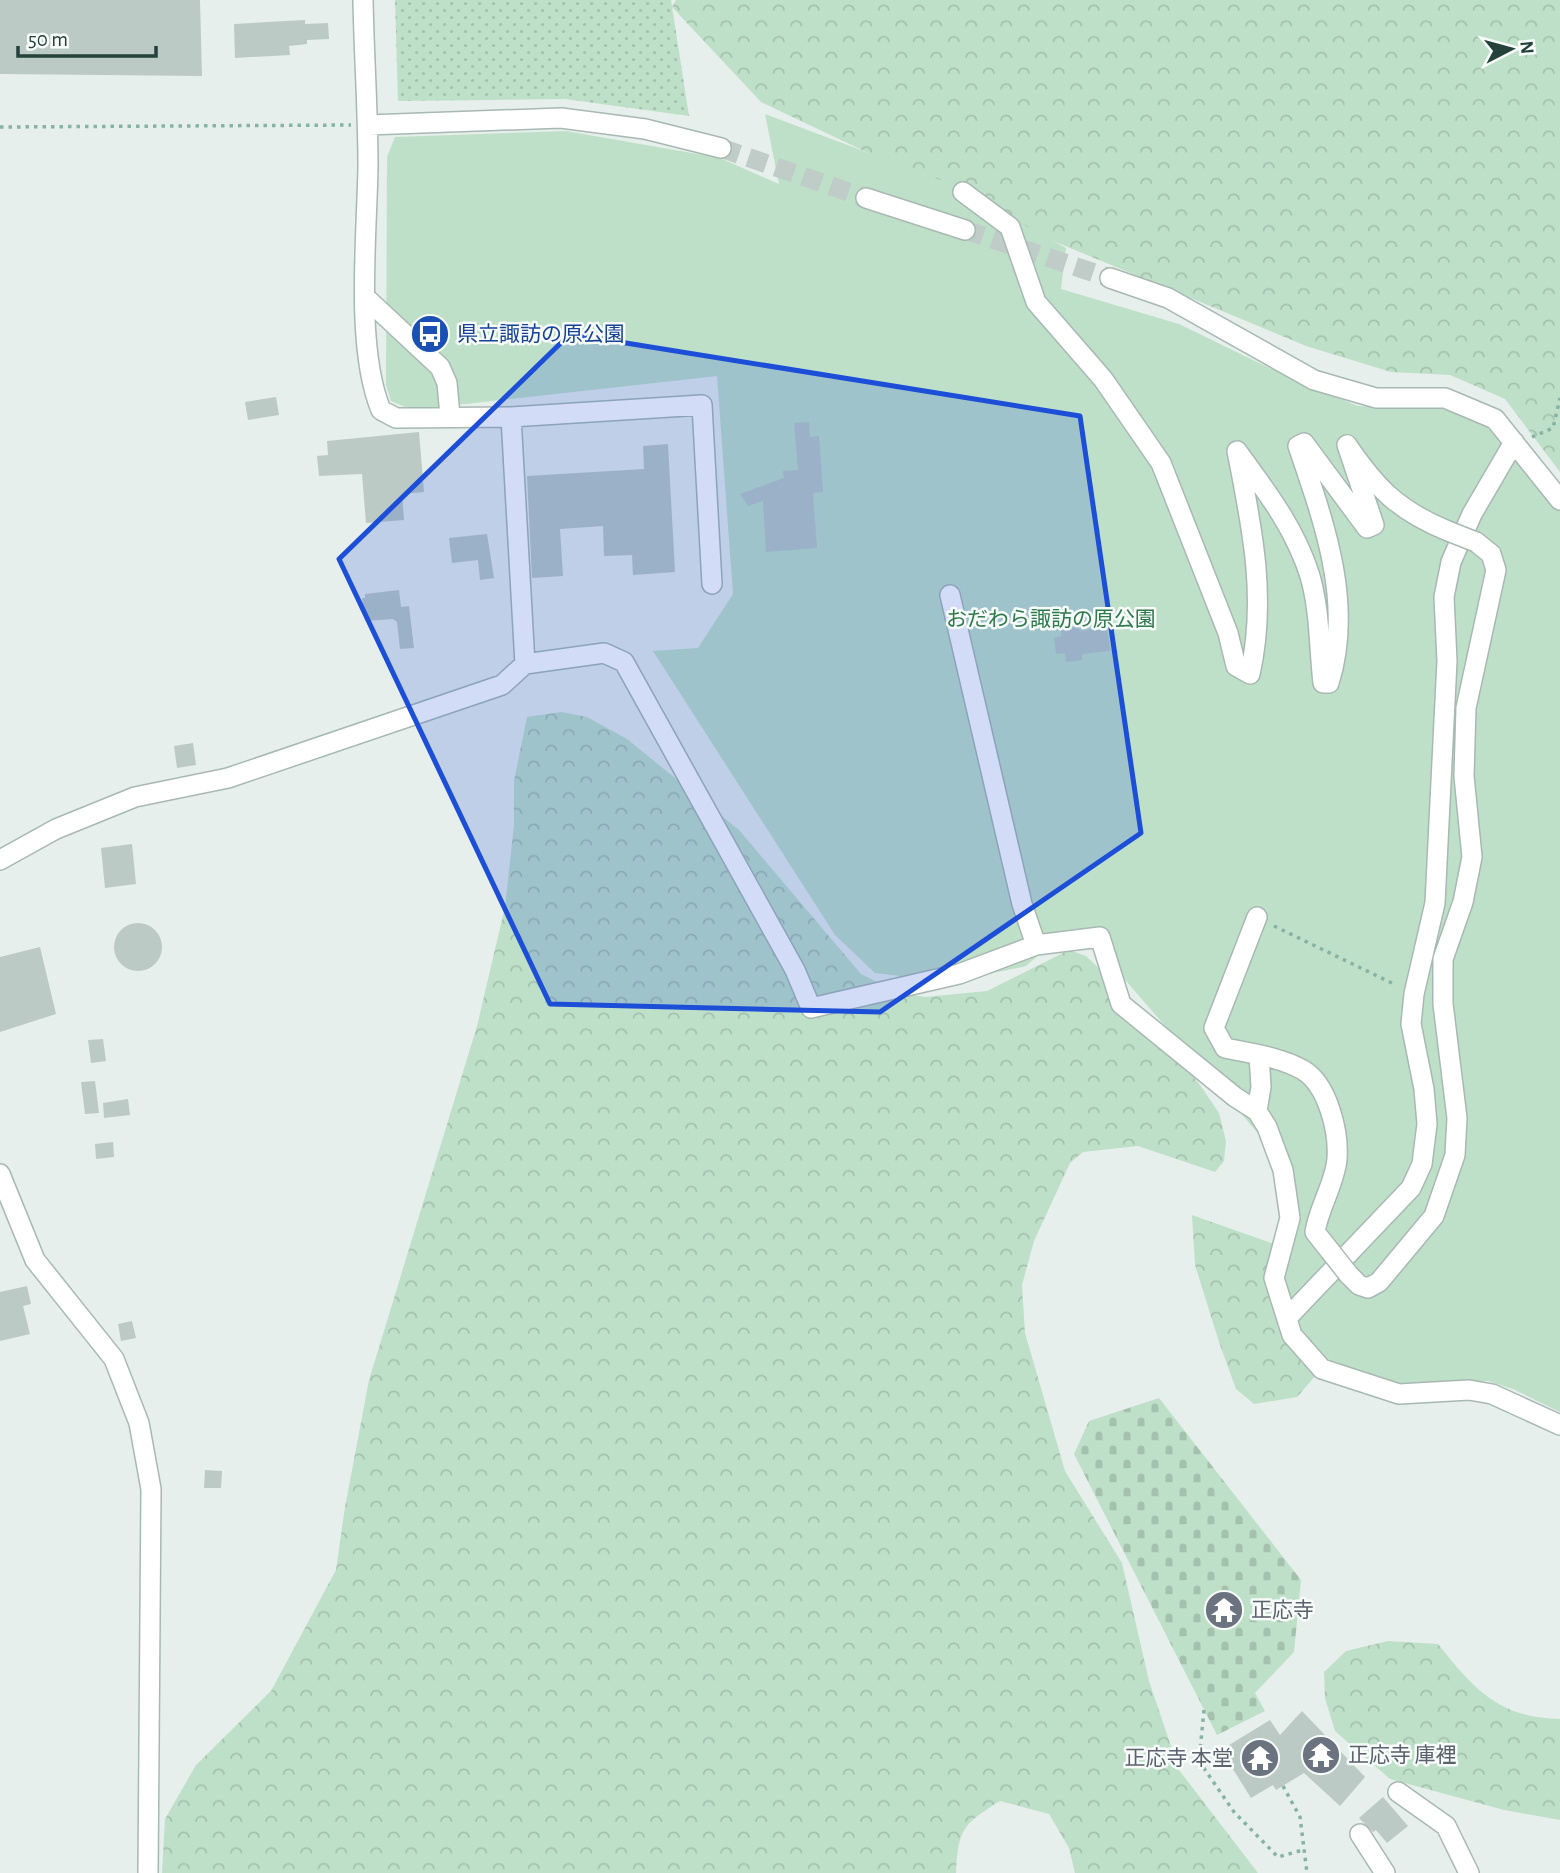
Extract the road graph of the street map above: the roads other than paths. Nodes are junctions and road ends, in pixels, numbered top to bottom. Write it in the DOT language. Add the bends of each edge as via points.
graph roads {
  1 [pos="363,0"];
  2 [pos="368,125"];
  3 [pos="721,148"];
  4 [pos="963,192"];
  5 [pos="866,198"];
  6 [pos="965,230"];
  7 [pos="1110,278"];
  8 [pos="366,298"];
  9 [pos="450,416"];
  10 [pos="511,417"];
  11 [pos="1514,442"];
  12 [pos="1560,500"];
  13 [pos="712,584"];
  14 [pos="950,596"];
  15 [pos="525,664"];
  16 [pos="0,860"];
  17 [pos="1257,917"];
  18 [pos="1036,945"];
  19 [pos="1259,1055"];
  20 [pos="1257,1111"];
  21 [pos="0,1174"];
  22 [pos="1287,1318"];
  23 [pos="1560,1425"];
  24 [pos="1398,1792"];
  25 [pos="1360,1834"];
  26 [pos="148,1873"];
  27 [pos="1385,1873"];
  28 [pos="1469,1873"];
  1 -- 2 [label="street"];
  2 -- 3 [label="street" via="561,118 645,128"];
  2 -- 8 [label="street"];
  4 -- 19 [label="street, bridge" via="1010,227 1036,302 1103,380 1161,463 1241,670 1250,674 1258,637 1259,588 1237,451 1296,538 1311,578 1323,683 1329,683 1339,637 1335,573 1298,446 1304,443 1367,528 1374,525 1348,445 1371,481 1397,505 1476,542 1491,554 1496,570 1466,708 1464,776 1472,856 1463,902 1443,959 1443,1004 1457,1118 1455,1155 1434,1216 1379,1282 1368,1288 1349,1275 1315,1232 1337,1161 1336,1129 1325,1097 1305,1071"];
  5 -- 6 [label="street"];
  7 -- 11 [label="street" via="1168,298 1314,380 1376,398 1446,398 1495,419"];
  8 -- 9 [label="street" via="440,367 447,383"];
  8 -- 9 [label="street" via="373,391 381,410 396,418"];
  9 -- 10 [label="street"];
  10 -- 13 [label="street" via="702,405"];
  10 -- 15 [label="street"];
  11 -- 12 [label="street"];
  11 -- 22 [label="street" via="1472,514 1451,562 1444,597 1447,661 1436,903 1411,1024 1427,1124 1422,1164 1411,1188"];
  14 -- 18 [label="street" via="1022,904"];
  15 -- 16 [label="street" via="502,685 476,694 228,778 135,797"];
  15 -- 18 [label="street" via="604,653 624,662 795,970 811,1008 958,974"];
  17 -- 19 [label="street" via="1214,1028 1224,1048"];
  18 -- 20 [label="street" via="1100,937 1121,1004"];
  19 -- 20 [label="street"];
  20 -- 22 [label="street" via="1283,1170 1290,1218 1274,1278"];
  21 -- 26 [label="street" via="35,1260 114,1359 139,1423 152,1489"];
  22 -- 23 [label="street" via="1292,1335 1322,1369 1399,1394 1469,1390 1492,1394"];
  24 -- 28 [label="street" via="1446,1826"];
  25 -- 27 [label="street"];
}
